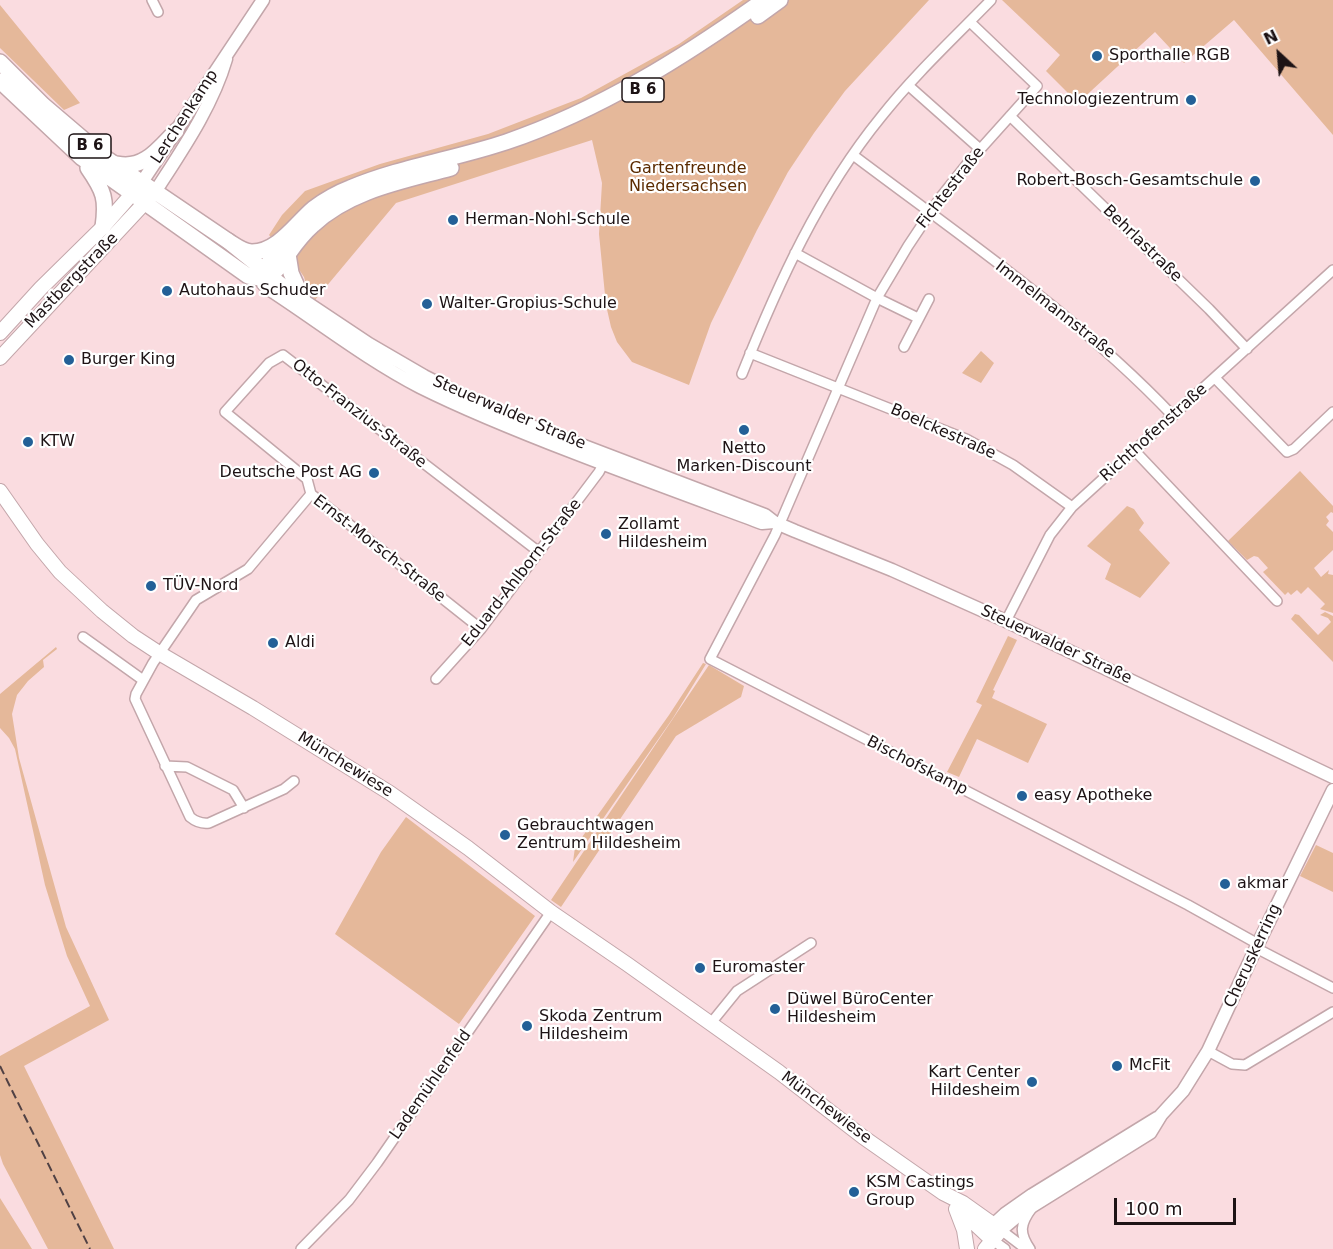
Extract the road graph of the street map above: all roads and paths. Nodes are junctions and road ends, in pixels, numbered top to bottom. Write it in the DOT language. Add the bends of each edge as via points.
graph roads {
  1 [pos="152,0"];
  2 [pos="263,0"];
  3 [pos="764,0"];
  4 [pos="780,0"];
  5 [pos="990,0"];
  6 [pos="158,12"];
  7 [pos="970,22"];
  8 [pos="228,53"];
  9 [pos="0,62"];
  10 [pos="0,81"];
  11 [pos="909,86"];
  12 [pos="1010,116"];
  13 [pos="176,131"];
  14 [pos="980,149"];
  15 [pos="853,155"];
  16 [pos="82,158"];
  17 [pos="113,162"];
  18 [pos="142,182"];
  19 [pos="155,192"];
  20 [pos="132,195"];
  21 [pos="145,204"];
  22 [pos="930,213"];
  23 [pos="103,227"];
  24 [pos="288,234"];
  25 [pos="228,241"];
  26 [pos="795,253"];
  27 [pos="288,254"];
  28 [pos="1333,270"];
  29 [pos="262,275"];
  30 [pos="877,298"];
  31 [pos="929,299"];
  32 [pos="303,300"];
  33 [pos="918,318"];
  34 [pos="0,333"];
  35 [pos="904,347"];
  36 [pos="1246,349"];
  37 [pos="750,353"];
  38 [pos="0,358"];
  39 [pos="741,374"];
  40 [pos="1215,378"];
  41 [pos="837,387"];
  42 [pos="1333,412"];
  43 [pos="1173,416"];
  44 [pos="1135,451"];
  45 [pos="604,459"];
  46 [pos="0,490"];
  47 [pos="311,494"];
  48 [pos="1072,507"];
  49 [pos="777,523"];
  50 [pos="539,552"];
  51 [pos="1277,601"];
  52 [pos="1006,621"];
  53 [pos="482,629"];
  54 [pos="83,637"];
  55 [pos="159,654"];
  56 [pos="436,679"];
  57 [pos="143,681"];
  58 [pos="165,766"];
  59 [pos="1333,777"];
  60 [pos="294,781"];
  61 [pos="1333,790"];
  62 [pos="244,808"];
  63 [pos="551,912"];
  64 [pos="811,943"];
  65 [pos="1257,946"];
  66 [pos="1333,988"];
  67 [pos="1333,1012"];
  68 [pos="711,1023"];
  69 [pos="1208,1051"];
  70 [pos="1161,1115"];
  71 [pos="943,1193"];
  72 [pos="954,1205"];
  73 [pos="1033,1207"];
  74 [pos="991,1235"];
  75 [pos="301,1249"];
  76 [pos="967,1249"];
  77 [pos="976,1249"];
  78 [pos="1005,1249"];
  79 [pos="1028,1249"];
  1 -- 6 [label="street"];
  2 -- 8 [label="street, Lerchenkamp"];
  3 -- 24 [label="main road, B 6" via="667,65 611,96 507,142 346,189 315,208"];
  4 -- 27 [label="main road, B 6" via="670,74 585,120 510,151 384,187 337,207 314,224"];
  5 -- 7 [label="street"];
  7 -- 11 [label="street"];
  7 -- 12 [label="street, Fichtestraße" via="1038,86"];
  8 -- 13 [label="street, Lerchenkamp"];
  8 -- 19 [label="street, Lerchenkamp" via="201,118"];
  9 -- 17 [label="main road, B 6" via="51,112"];
  10 -- 16 [label="main road, B 6"];
  11 -- 14 [label="street"];
  11 -- 15 [label="street"];
  12 -- 14 [label="street, Fichtestraße"];
  12 -- 36 [label="street, Behrlastraße"];
  13 -- 17 [label="main road" via="138,164"];
  13 -- 18 [label="street, Lerchenkamp"];
  14 -- 22 [label="street, Fichtestraße"];
  15 -- 22 [label="street, Immelmannstraße"];
  15 -- 26 [label="street"];
  16 -- 20 [label="main road, B 6"];
  16 -- 23 [label="main road" via="101,187 106,208"];
  17 -- 18 [label="main road, B 6"];
  18 -- 19 [label="main road, Steuerwalder Straße / B 6"];
  18 -- 20 [label="main road, Mastbergstraße"];
  19 -- 21 [label="main road, Mastbergstraße"];
  19 -- 25 [label="main road, Steuerwalder Straße / B 6"];
  20 -- 21 [label="main road, Steuerwalder Straße / B 6"];
  20 -- 23 [label="main road, Mastbergstraße"];
  21 -- 29 [label="main road, Steuerwalder Straße / B 6"];
  21 -- 38 [label="main road, Mastbergstraße"];
  22 -- 30 [label="street, Fichtestraße"];
  22 -- 43 [label="street, Immelmannstraße" via="1093,339"];
  23 -- 34 [label="main road, Mastbergstraße"];
  24 -- 25 [label="main road, B 6" via="258,251 242,250"];
  24 -- 29 [label="main road"];
  25 -- 29 [label="main road, Steuerwalder Straße"];
  26 -- 30 [label="street"];
  26 -- 37 [label="street"];
  27 -- 29 [label="main road, B 6" via="278,269"];
  27 -- 32 [label="main road" via="291,273"];
  28 -- 36 [label="street, Richthofenstraße"];
  29 -- 32 [label="street, Steuerwalder Straße"];
  29 -- 45 [label="street, Steuerwalder Straße" via="273,292 419,386 462,407"];
  30 -- 33 [label="street"];
  30 -- 41 [label="street, Fichtestraße"];
  31 -- 33 [label="street"];
  32 -- 45 [label="street, Steuerwalder Straße" via="424,376"];
  33 -- 35 [label="street"];
  36 -- 40 [label="street, Richthofenstraße"];
  37 -- 39 [label="street"];
  37 -- 41 [label="street, Boelckestraße"];
  40 -- 42 [label="street" via="1287,452"];
  40 -- 43 [label="street, Richthofenstraße"];
  41 -- 48 [label="street, Boelckestraße" via="988,450"];
  41 -- 49 [label="street, Fichtestraße"];
  43 -- 44 [label="street, Richthofenstraße"];
  44 -- 48 [label="street, Richthofenstraße"];
  44 -- 51 [label="street"];
  45 -- 49 [label="street, Steuerwalder Straße" via="762,523"];
  45 -- 50 [label="street, Eduard-Ahlborn-Straße" via="599,472"];
  46 -- 55 [label="main road, Münchewiese" via="60,572 102,611"];
  47 -- 50 [label="street, Otto-Franzius-Straße" via="307,479 225,412 269,363 283,355"];
  47 -- 53 [label="street, Ernst-Morsch-Straße"];
  47 -- 55 [label="street, Ernst-Morsch-Straße" via="248,569 196,600"];
  48 -- 52 [label="street, Richthofenstraße" via="1050,535"];
  49 -- 52 [label="street, Steuerwalder Straße"];
  49 -- 65 [label="street, Bischofskamp" via="710,659 1188,905"];
  50 -- 53 [label="street, Eduard-Ahlborn-Straße"];
  52 -- 59 [label="street, Steuerwalder Straße"];
  53 -- 56 [label="street, Eduard-Ahlborn-Straße"];
  54 -- 57 [label="street"];
  55 -- 57 [label="street, Ernst-Morsch-Straße"];
  55 -- 63 [label="main road, Münchewiese" via="366,777"];
  57 -- 58 [label="street" via="135,699"];
  58 -- 62 [label="street" via="187,767 233,790"];
  58 -- 62 [label="street" via="195,821 209,823"];
  60 -- 62 [label="street"];
  61 -- 65 [label="street, Cheruskerring"];
  63 -- 68 [label="main road, Münchewiese"];
  63 -- 75 [label="street, Lademühlenfeld" via="377,1163 349,1200"];
  64 -- 68 [label="street" via="738,991"];
  65 -- 66 [label="street, Bischofskamp"];
  65 -- 69 [label="street, Cheruskerring"];
  67 -- 69 [label="street" via="1245,1065 1232,1064"];
  68 -- 71 [label="main road, Münchewiese"];
  69 -- 70 [label="street, Cheruskerring" via="1184,1091"];
  70 -- 73 [label="street, Cheruskerring" via="1150,1133"];
  70 -- 74 [label="street, Cheruskerring" via="1005,1214"];
  71 -- 72 [label="main road, Münchewiese"];
  71 -- 74 [label="main road, Münchewiese" via="963,1203"];
  72 -- 74 [label="main road, Münchewiese"];
  72 -- 76 [label="main road, Münchewiese"];
  73 -- 74 [label="street, Cheruskerring"];
  73 -- 79 [label="street" via="1021,1232"];
  74 -- 77 [label="main road"];
  74 -- 78 [label="street"];
  74 -- 79 [label="street"];
}
